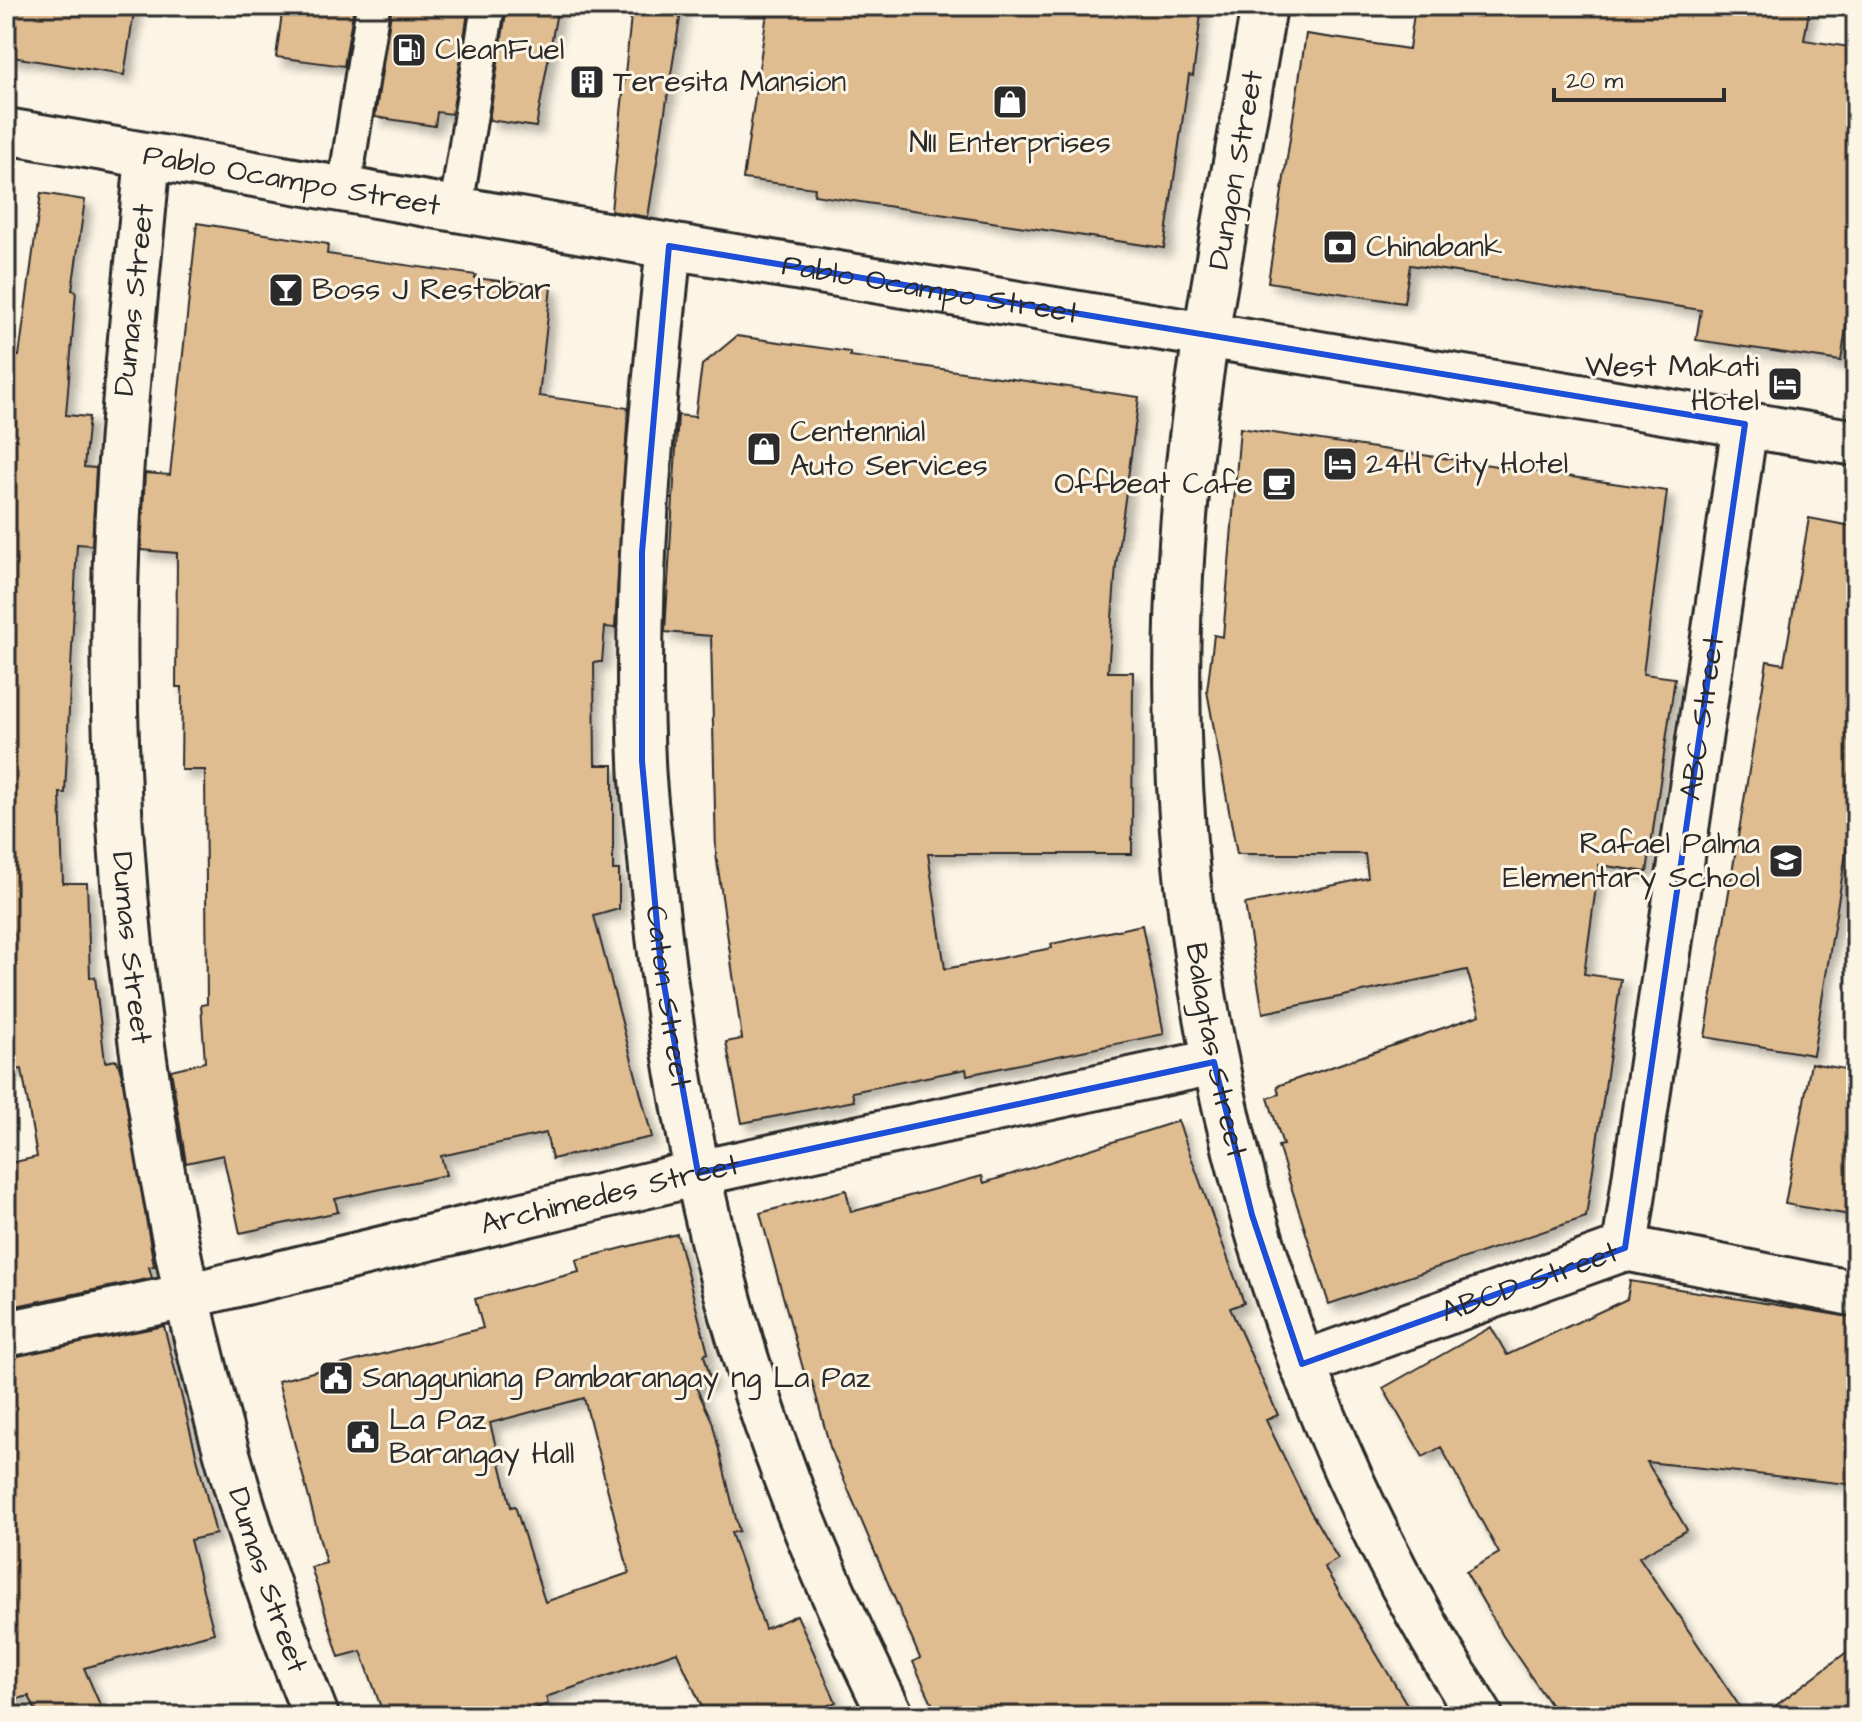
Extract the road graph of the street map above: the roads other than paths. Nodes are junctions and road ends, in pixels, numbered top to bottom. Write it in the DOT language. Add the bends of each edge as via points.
graph roads {
  1 [pos="373,6"];
  2 [pos="488,6"];
  3 [pos="1264,6"];
  4 [pos="6,131"];
  5 [pos="148,156"];
  6 [pos="344,190"];
  7 [pos="456,208"];
  8 [pos="669,246"];
  9 [pos="1208,334"];
  10 [pos="1745,424"];
  11 [pos="1856,443"];
  12 [pos="1214,1062"];
  13 [pos="698,1173"];
  14 [pos="1625,1248"];
  15 [pos="1856,1294"];
  16 [pos="187,1296"];
  17 [pos="6,1334"];
  18 [pos="1302,1364"];
  19 [pos="316,1716"];
  20 [pos="891,1716"];
  21 [pos="1480,1716"];
  1 -- 6 [label="lane"];
  2 -- 7 [label="lane"];
  3 -- 9 [label="street, Dungon Street"];
  4 -- 5 [label="street, Pablo Ocampo Street"];
  5 -- 6 [label="street, Pablo Ocampo Street"];
  5 -- 16 [label="street, Dumas Street" via="122,418 114,595 117,771 130,947 151,1108"];
  6 -- 7 [label="street, Pablo Ocampo Street"];
  7 -- 8 [label="street, Pablo Ocampo Street"];
  8 -- 9 [label="street, Pablo Ocampo Street"];
  8 -- 13 [label="street, Caton Street" via="642,552 642,761 661,968"];
  9 -- 10 [label="street, Pablo Ocampo Street"];
  9 -- 12 [label="street, Balagtas Street" via="1182,542 1177,676 1184,856"];
  10 -- 11 [label="street, Pablo Ocampo Street"];
  10 -- 14 [label="street, ABC Street"];
  12 -- 13 [label="street, Archimedes Street"];
  12 -- 18 [label="street, Balagtas Street" via="1252,1215"];
  13 -- 16 [label="street, Archimedes Street"];
  13 -- 20 [label="street, Caton Street" via="737,1327 787,1479"];
  14 -- 15 [label="street, ABCD Street"];
  14 -- 18 [label="street, ABCD Street"];
  16 -- 17 [label="street, Archimedes Street"];
  16 -- 19 [label="street, Dumas Street" via="236,1483"];
  18 -- 21 [label="street, Balagtas Street" via="1399,1579"];
}
